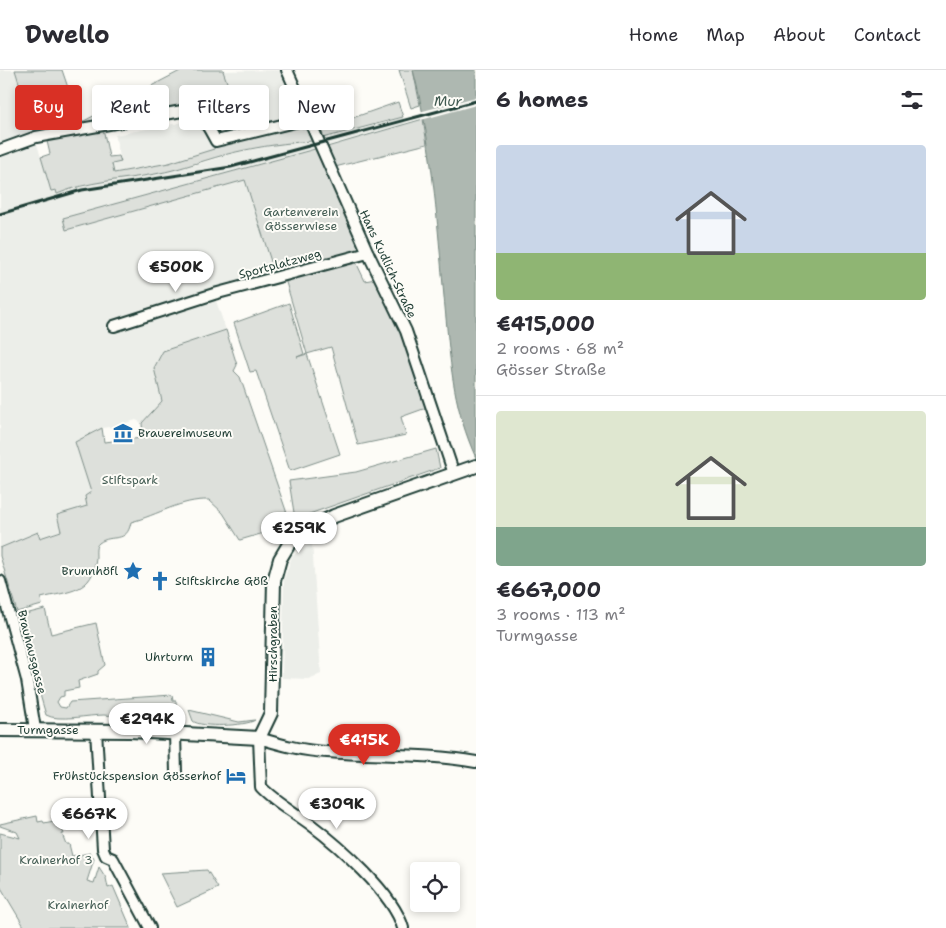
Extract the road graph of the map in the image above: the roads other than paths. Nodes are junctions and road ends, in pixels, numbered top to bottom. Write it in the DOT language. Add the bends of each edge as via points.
graph roads {
  1 [pos="286,70"];
  2 [pos="292,85"];
  3 [pos="279,126"];
  4 [pos="312,130"];
  5 [pos="0,150"];
  6 [pos="368,253"];
  7 [pos="114,326"];
  8 [pos="476,466"];
  9 [pos="454,474"];
  10 [pos="0,583"];
  11 [pos="35,729"];
  12 [pos="0,730"];
  13 [pos="96,730"];
  14 [pos="174,733"];
  15 [pos="259,738"];
  16 [pos="476,762"];
  17 [pos="176,774"];
  18 [pos="150,928"];
  19 [pos="403,928"];
  1 -- 2 [label="street, Hans Kudlich-Straße"];
  3 -- 5 [label="street" via="216,141 204,119 191,111 182,111 36,137"];
  4 -- 6 [label="street, Hans Kudlich-Straße"];
  6 -- 7 [label="street, Sportplatzweg" via="214,294"];
  6 -- 9 [label="street, Hans Kudlich-Straße" via="406,331"];
  8 -- 9 [label="main road, Hirschgraben"];
  9 -- 15 [label="main road, Hirschgraben" via="334,516 289,544 280,558 274,581 271,713"];
  10 -- 11 [label="street, Brauhausgasse" via="27,680"];
  11 -- 12 [label="main road, Turmgasse"];
  11 -- 13 [label="main road, Turmgasse"];
  13 -- 14 [label="main road, Turmgasse"];
  13 -- 18 [label="street, Turmgasse" via="103,849 106,856 113,859"];
  14 -- 15 [label="main road, Turmgasse"];
  14 -- 17 [label="street"];
  15 -- 16 [label="street" via="290,748 435,756"];
  15 -- 19 [label="street" via="261,787 316,828 369,878 394,908"];
}
